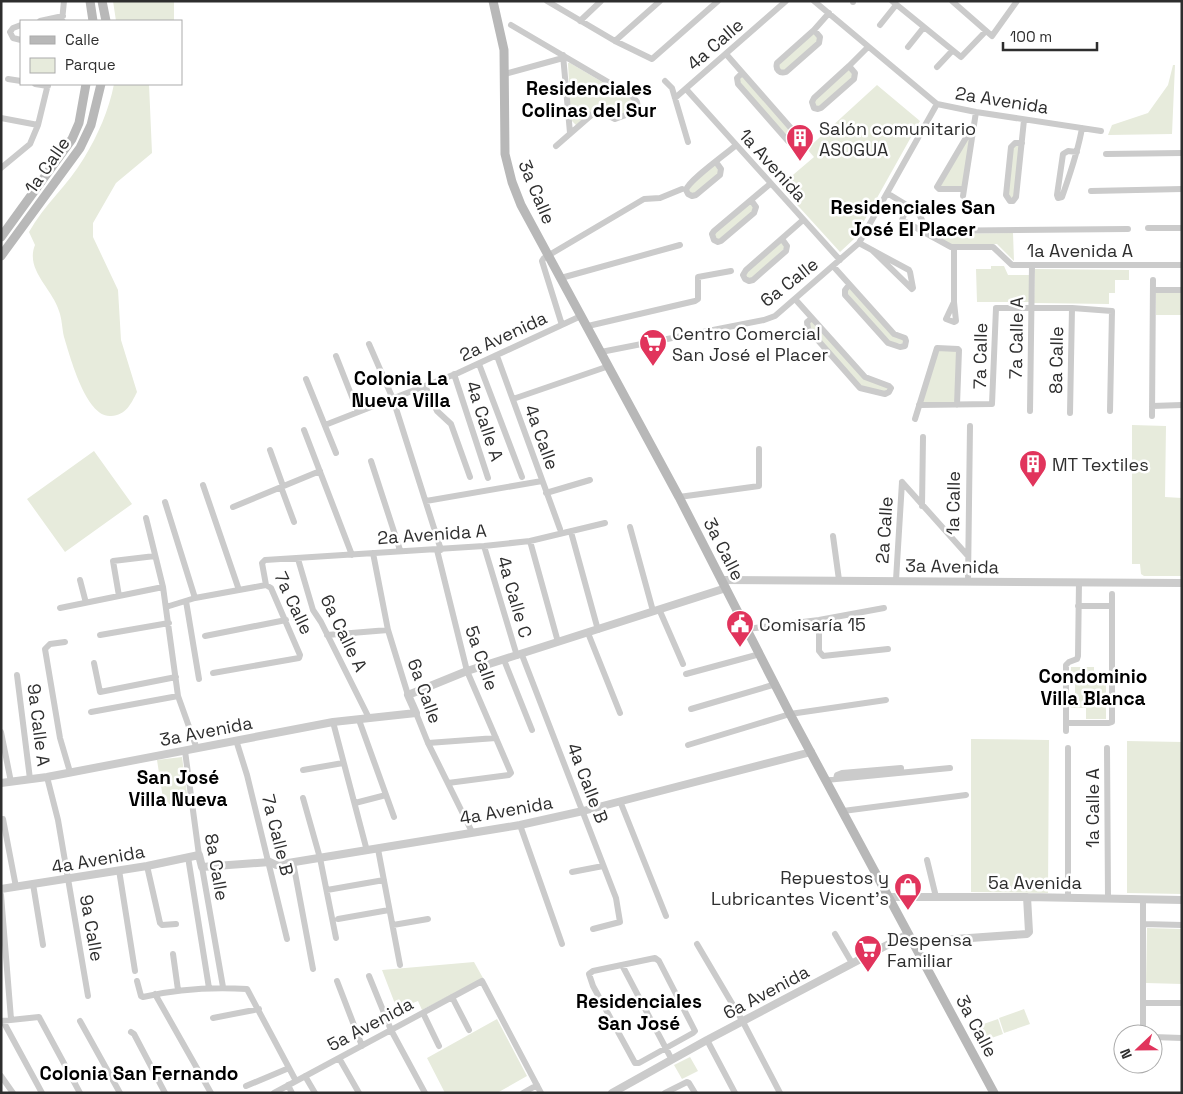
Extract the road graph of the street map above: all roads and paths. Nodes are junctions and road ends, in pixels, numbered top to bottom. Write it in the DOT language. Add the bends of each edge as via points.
graph roads {
  1 [pos="64,1"];
  2 [pos="90,1"];
  3 [pos="102,1"];
  4 [pos="493,1"];
  5 [pos="547,1"];
  6 [pos="601,1"];
  7 [pos="660,1"];
  8 [pos="718,1"];
  9 [pos="786,1"];
  10 [pos="814,1"];
  11 [pos="952,1"];
  12 [pos="1017,1"];
  13 [pos="894,3"];
  14 [pos="829,14"];
  15 [pos="62,19"];
  16 [pos="93,20"];
  17 [pos="106,20"];
  18 [pos="580,21"];
  19 [pos="20,25"];
  20 [pos="511,25"];
  21 [pos="880,25"];
  22 [pos="924,27"];
  23 [pos="814,30"];
  24 [pos="989,33"];
  25 [pos="20,40"];
  26 [pos="615,41"];
  27 [pos="868,47"];
  28 [pos="908,47"];
  29 [pos="952,50"];
  30 [pos="726,54"];
  31 [pos="563,57"];
  32 [pos="849,66"];
  33 [pos="937,67"];
  34 [pos="742,73"];
  35 [pos="505,74"];
  36 [pos="8,79"];
  37 [pos="665,81"];
  38 [pos="20,82"];
  39 [pos="48,85"];
  40 [pos="86,85"];
  41 [pos="101,85"];
  42 [pos="686,89"];
  43 [pos="675,98"];
  44 [pos="937,104"];
  45 [pos="976,112"];
  46 [pos="1,118"];
  47 [pos="569,118"];
  48 [pos="1024,120"];
  49 [pos="38,125"];
  50 [pos="579,126"];
  51 [pos="1082,128"];
  52 [pos="1101,131"];
  53 [pos="570,133"];
  54 [pos="972,137"];
  55 [pos="688,142"];
  56 [pos="1022,144"];
  57 [pos="556,146"];
  58 [pos="736,146"];
  59 [pos="1077,152"];
  60 [pos="1182,153"];
  61 [pos="1106,154"];
  62 [pos="716,162"];
  63 [pos="1,168"];
  64 [pos="770,184"];
  65 [pos="682,189"];
  66 [pos="1182,189"];
  67 [pos="1091,191"];
  68 [pos="887,193"];
  69 [pos="751,200"];
  70 [pos="908,206"];
  71 [pos="803,220"];
  72 [pos="1148,228"];
  73 [pos="1182,228"];
  74 [pos="1128,229"];
  75 [pos="928,233"];
  76 [pos="1,237"];
  77 [pos="782,239"];
  78 [pos="859,243"];
  79 [pos="680,245"];
  80 [pos="954,247"];
  81 [pos="872,250"];
  82 [pos="548,255"];
  83 [pos="1,256"];
  84 [pos="840,260"];
  85 [pos="1032,265"];
  86 [pos="1182,265"];
  87 [pos="833,266"];
  88 [pos="731,271"];
  89 [pos="561,278"];
  90 [pos="1153,280"];
  91 [pos="849,285"];
  92 [pos="1152,290"];
  93 [pos="1182,290"];
  94 [pos="795,299"];
  95 [pos="954,302"];
  96 [pos="1032,308"];
  97 [pos="1072,308"];
  98 [pos="581,316"];
  99 [pos="812,318"];
  100 [pos="562,325"];
  101 [pos="588,326"];
  102 [pos="369,344"];
  103 [pos="601,352"];
  104 [pos="336,356"];
  105 [pos="497,356"];
  106 [pos="480,364"];
  107 [pos="609,366"];
  108 [pos="454,374"];
  109 [pos="306,379"];
  110 [pos="425,386"];
  111 [pos="393,399"];
  112 [pos="513,399"];
  113 [pos="1182,404"];
  114 [pos="919,405"];
  115 [pos="957,405"];
  116 [pos="1152,406"];
  117 [pos="1030,411"];
  118 [pos="1110,411"];
  119 [pos="358,412"];
  120 [pos="1070,413"];
  121 [pos="1152,416"];
  122 [pos="915,419"];
  123 [pos="325,425"];
  124 [pos="970,426"];
  125 [pos="304,430"];
  126 [pos="923,437"];
  127 [pos="759,449"];
  128 [pos="270,450"];
  129 [pos="336,453"];
  130 [pos="370,461"];
  131 [pos="320,471"];
  132 [pos="470,477"];
  133 [pos="522,477"];
  134 [pos="488,478"];
  135 [pos="590,480"];
  136 [pos="542,481"];
  137 [pos="203,485"];
  138 [pos="282,487"];
  139 [pos="546,493"];
  140 [pos="679,497"];
  141 [pos="426,501"];
  142 [pos="165,502"];
  143 [pos="922,506"];
  144 [pos="233,508"];
  145 [pos="146,518"];
  146 [pos="294,522"];
  147 [pos="605,523"];
  148 [pos="630,526"];
  149 [pos="560,529"];
  150 [pos="571,532"];
  151 [pos="833,536"];
  152 [pos="530,541"];
  153 [pos="484,546"];
  154 [pos="400,550"];
  155 [pos="439,550"];
  156 [pos="373,554"];
  157 [pos="352,555"];
  158 [pos="155,556"];
  159 [pos="968,556"];
  160 [pos="298,559"];
  161 [pos="262,563"];
  162 [pos="80,580"];
  163 [pos="839,580"];
  164 [pos="896,580"];
  165 [pos="968,581"];
  166 [pos="1079,582"];
  167 [pos="1182,583"];
  168 [pos="724,584"];
  169 [pos="266,585"];
  170 [pos="163,587"];
  171 [pos="239,590"];
  172 [pos="1112,594"];
  173 [pos="120,596"];
  174 [pos="195,598"];
  175 [pos="186,601"];
  176 [pos="86,603"];
  177 [pos="1078,606"];
  178 [pos="1112,606"];
  179 [pos="166,607"];
  180 [pos="60,608"];
  181 [pos="884,608"];
  182 [pos="656,610"];
  183 [pos="286,620"];
  184 [pos="819,620"];
  185 [pos="169,623"];
  186 [pos="747,629"];
  187 [pos="388,630"];
  188 [pos="598,630"];
  189 [pos="588,633"];
  190 [pos="100,635"];
  191 [pos="327,635"];
  192 [pos="205,636"];
  193 [pos="65,642"];
  194 [pos="558,642"];
  195 [pos="888,649"];
  196 [pos="760,654"];
  197 [pos="519,655"];
  198 [pos="504,660"];
  199 [pos="94,664"];
  200 [pos="683,664"];
  201 [pos="467,672"];
  202 [pos="213,673"];
  203 [pos="686,674"];
  204 [pos="17,675"];
  205 [pos="176,677"];
  206 [pos="199,679"];
  207 [pos="776,684"];
  208 [pos="408,695"];
  209 [pos="178,696"];
  210 [pos="886,700"];
  211 [pos="691,709"];
  212 [pos="91,712"];
  213 [pos="416,713"];
  214 [pos="620,713"];
  215 [pos="790,714"];
  216 [pos="369,718"];
  217 [pos="358,720"];
  218 [pos="333,722"];
  219 [pos="1066,723"];
  220 [pos="532,730"];
  221 [pos="1066,731"];
  222 [pos="1,732"];
  223 [pos="496,738"];
  224 [pos="236,740"];
  225 [pos="428,743"];
  226 [pos="688,745"];
  227 [pos="197,748"];
  228 [pos="1068,748"];
  229 [pos="1107,748"];
  230 [pos="185,751"];
  231 [pos="812,752"];
  232 [pos="343,763"];
  233 [pos="950,766"];
  234 [pos="303,770"];
  235 [pos="70,772"];
  236 [pos="47,777"];
  237 [pos="30,779"];
  238 [pos="831,779"];
  239 [pos="11,782"];
  240 [pos="1,783"];
  241 [pos="448,783"];
  242 [pos="386,795"];
  243 [pos="966,795"];
  244 [pos="303,798"];
  245 [pos="620,802"];
  246 [pos="355,803"];
  247 [pos="583,811"];
  248 [pos="843,811"];
  249 [pos="394,817"];
  250 [pos="4,819"];
  251 [pos="520,825"];
  252 [pos="472,832"];
  253 [pos="378,849"];
  254 [pos="368,851"];
  255 [pos="199,855"];
  256 [pos="188,857"];
  257 [pos="320,858"];
  258 [pos="927,860"];
  259 [pos="270,862"];
  260 [pos="293,862"];
  261 [pos="147,866"];
  262 [pos="603,866"];
  263 [pos="202,867"];
  264 [pos="119,870"];
  265 [pos="572,872"];
  266 [pos="68,879"];
  267 [pos="384,880"];
  268 [pos="33,884"];
  269 [pos="16,887"];
  270 [pos="1,889"];
  271 [pos="327,890"];
  272 [pos="1,895"];
  273 [pos="889,897"];
  274 [pos="936,897"];
  275 [pos="1027,897"];
  276 [pos="1068,897"];
  277 [pos="1108,898"];
  278 [pos="1143,899"];
  279 [pos="1182,900"];
  280 [pos="390,910"];
  281 [pos="666,916"];
  282 [pos="338,919"];
  283 [pos="428,919"];
  284 [pos="176,924"];
  285 [pos="1143,924"];
  286 [pos="393,925"];
  287 [pos="1182,925"];
  288 [pos="593,930"];
  289 [pos="835,934"];
  290 [pos="336,938"];
  291 [pos="910,938"];
  292 [pos="287,939"];
  293 [pos="562,944"];
  294 [pos="697,944"];
  295 [pos="43,945"];
  296 [pos="173,954"];
  297 [pos="852,963"];
  298 [pos="400,965"];
  299 [pos="622,965"];
  300 [pos="313,969"];
  301 [pos="135,971"];
  302 [pos="369,976"];
  303 [pos="137,980"];
  304 [pos="337,981"];
  305 [pos="223,987"];
  306 [pos="209,988"];
  307 [pos="178,990"];
  308 [pos="155,994"];
  309 [pos="88,996"];
  310 [pos="452,997"];
  311 [pos="1143,1003"];
  312 [pos="1182,1004"];
  313 [pos="259,1009"];
  314 [pos="422,1013"];
  315 [pos="213,1018"];
  316 [pos="11,1019"];
  317 [pos="80,1020"];
  318 [pos="2,1021"];
  319 [pos="743,1022"];
  320 [pos="1143,1024"];
  321 [pos="391,1030"];
  322 [pos="469,1030"];
  323 [pos="131,1032"];
  324 [pos="1163,1038"];
  325 [pos="1182,1038"];
  326 [pos="707,1040"];
  327 [pos="362,1046"];
  328 [pos="439,1046"];
  329 [pos="666,1048"];
  330 [pos="339,1058"];
  331 [pos="672,1060"];
  332 [pos="289,1068"];
  333 [pos="1,1076"];
  334 [pos="305,1076"];
  335 [pos="296,1081"];
  336 [pos="537,1085"];
  337 [pos="246,1086"];
  338 [pos="288,1086"];
  339 [pos="620,1091"];
  340 [pos="13,1093"];
  341 [pos="42,1093"];
  342 [pos="80,1093"];
  343 [pos="120,1093"];
  344 [pos="165,1093"];
  345 [pos="211,1093"];
  346 [pos="274,1093"];
  347 [pos="292,1093"];
  348 [pos="314,1093"];
  349 [pos="359,1093"];
  350 [pos="425,1093"];
  351 [pos="523,1093"];
  352 [pos="542,1093"];
  353 [pos="665,1093"];
  354 [pos="695,1093"];
  355 [pos="736,1093"];
  356 [pos="780,1093"];
  357 [pos="994,1093"];
  1 -- 15 [label="street"];
  2 -- 16 [label="main road"];
  3 -- 17 [label="main road"];
  4 -- 35 [label="main road, 3a Calle" via="503,43"];
  5 -- 18 [label="street"];
  6 -- 18 [label="street"];
  7 -- 26 [label="street"];
  8 -- 26 [label="street" via="654,59"];
  9 -- 30 [label="street, 4a Calle"];
  10 -- 14 [label="street, 2a Avenida"];
  11 -- 24 [label="street"];
  12 -- 24 [label="street"];
  13 -- 21 [label="street"];
  13 -- 22 [label="street"];
  14 -- 23 [label="street"];
  14 -- 27 [label="street, 2a Avenida"];
  18 -- 26 [label="street"];
  19 -- 25 [label="street" via="10,32 13,38"];
  20 -- 31 [label="street"];
  22 -- 28 [label="street"];
  22 -- 29 [label="street"];
  23 -- 23 [label="street" via="820,37 819,43 786,72 779,71 778,64"];
  24 -- 29 [label="street" via="963,57"];
  27 -- 32 [label="street"];
  27 -- 44 [label="street, 2a Avenida"];
  29 -- 33 [label="street"];
  30 -- 34 [label="street"];
  30 -- 42 [label="street, 4a Calle"];
  31 -- 35 [label="street"];
  31 -- 47 [label="street"];
  31 -- 50 [label="street" via="633,96 638,105 635,111 614,119 596,112"];
  32 -- 32 [label="street" via="855,74 854,79 821,108 814,108 814,98"];
  34 -- 34 [label="street" via="797,135 796,142 788,141 738,84 737,78"];
  35 -- 82 [label="main road, 3a Calle" via="507,165 521,205"];
  36 -- 38 [label="street"];
  37 -- 43 [label="street"];
  39 -- 49 [label="street"];
  40 -- 76 [label="main road, 1a Calle" via="72,139"];
  41 -- 83 [label="main road, 1a Calle" via="91,124 80,148"];
  42 -- 43 [label="street, 4a Calle"];
  42 -- 58 [label="street, 1a Avenida"];
  43 -- 55 [label="street"];
  44 -- 45 [label="street, 2a Avenida"];
  44 -- 68 [label="street, 6a Calle"];
  45 -- 48 [label="street, 2a Avenida"];
  45 -- 54 [label="street"];
  46 -- 49 [label="street"];
  47 -- 50 [label="street"];
  47 -- 53 [label="street"];
  48 -- 51 [label="street, 2a Avenida"];
  48 -- 56 [label="street"];
  49 -- 63 [label="street" via="30,144"];
  50 -- 53 [label="street"];
  51 -- 52 [label="street, 2a Avenida"];
  51 -- 59 [label="street"];
  53 -- 57 [label="street"];
  54 -- 54 [label="street" via="964,193 939,189 937,187 967,136"];
  56 -- 56 [label="street" via="1016,197 1010,201 1006,196 1011,148 1014,144"];
  58 -- 62 [label="street"];
  58 -- 64 [label="street, 1a Avenida"];
  59 -- 59 [label="street" via="1062,197 1058,198 1063,154"];
  60 -- 61 [label="street"];
  62 -- 62 [label="street" via="686,188 688,194 696,195 720,175 721,169"];
  64 -- 69 [label="street"];
  64 -- 71 [label="street, 1a Avenida"];
  65 -- 82 [label="street" via="660,198 644,199"];
  66 -- 67 [label="street"];
  68 -- 70 [label="street, 1a Avenida A"];
  68 -- 78 [label="street, 6a Calle"];
  69 -- 69 [label="street" via="756,207 754,213 721,241 714,240 713,232"];
  70 -- 75 [label="street, 1a Avenida A" via="918,212"];
  70 -- 75 [label="street, 1a Avenida A" via="902,220"];
  71 -- 77 [label="street"];
  71 -- 84 [label="street, 1a Avenida"];
  72 -- 73 [label="street"];
  74 -- 75 [label="street"];
  75 -- 80 [label="street, 1a Avenida A"];
  77 -- 77 [label="street" via="787,246 786,251 753,280 745,279 746,270"];
  78 -- 81 [label="street"];
  78 -- 84 [label="street, 6a Calle"];
  79 -- 89 [label="street"];
  80 -- 85 [label="street, 1a Avenida A" via="993,247 1012,265"];
  80 -- 95 [label="street, 7a Calle"];
  81 -- 81 [label="street" via="910,272 912,289 910,289"];
  82 -- 89 [label="main road, 3a Calle"];
  82 -- 100 [label="street" via="542,261"];
  84 -- 87 [label="street, 6a Calle"];
  85 -- 86 [label="street, 1a Avenida A"];
  85 -- 96 [label="street, 7a Calle A"];
  87 -- 91 [label="street"];
  87 -- 94 [label="street, 6a Calle"];
  88 -- 101 [label="street" via="698,277 698,300"];
  89 -- 98 [label="main road, 3a Calle"];
  90 -- 92 [label="street"];
  91 -- 91 [label="street" via="894,334 905,338 904,346 888,343 845,295"];
  92 -- 93 [label="street"];
  92 -- 116 [label="street"];
  94 -- 99 [label="street"];
  94 -- 103 [label="street, 6a Calle" via="769,318"];
  96 -- 97 [label="street"];
  96 -- 115 [label="street, 7a Calle" via="996,309 993,403"];
  96 -- 117 [label="street, 7a Calle A"];
  97 -- 118 [label="street" via="1112,310"];
  97 -- 120 [label="street, 8a Calle"];
  98 -- 100 [label="street, 2a Avenida"];
  98 -- 101 [label="main road, 3a Calle"];
  99 -- 99 [label="street" via="865,377 889,386 890,391 884,394 860,388 808,328 807,322"];
  100 -- 105 [label="street, 2a Avenida"];
  101 -- 103 [label="main road, 3a Calle"];
  102 -- 111 [label="street, 5a Calle"];
  103 -- 107 [label="main road, 3a Calle"];
  104 -- 119 [label="street"];
  105 -- 106 [label="street, 2a Avenida"];
  105 -- 112 [label="street, 4a Calle"];
  106 -- 108 [label="street, 2a Avenida"];
  106 -- 133 [label="street"];
  107 -- 112 [label="street"];
  107 -- 140 [label="main road, 3a Calle"];
  108 -- 110 [label="street, 2a Avenida"];
  108 -- 134 [label="street, 4a Calle A"];
  109 -- 123 [label="street"];
  110 -- 111 [label="street, 2a Avenida"];
  110 -- 132 [label="street" via="437,412 452,424"];
  111 -- 119 [label="street, 2a Avenida"];
  111 -- 141 [label="street, 5a Calle"];
  112 -- 136 [label="street, 4a Calle"];
  113 -- 116 [label="street"];
  114 -- 115 [label="street"];
  114 -- 115 [label="street" via="939,347 959,350"];
  114 -- 122 [label="street"];
  116 -- 121 [label="street"];
  119 -- 123 [label="street, 2a Avenida"];
  123 -- 129 [label="street"];
  124 -- 159 [label="street, 1a Calle"];
  125 -- 131 [label="street"];
  126 -- 143 [label="street"];
  127 -- 140 [label="street" via="759,486"];
  128 -- 138 [label="street"];
  130 -- 154 [label="street"];
  131 -- 138 [label="street"];
  131 -- 157 [label="street"];
  135 -- 139 [label="street"];
  136 -- 139 [label="street, 4a Calle"];
  136 -- 141 [label="street"];
  137 -- 171 [label="street"];
  138 -- 144 [label="street"];
  138 -- 146 [label="street"];
  139 -- 149 [label="street, 4a Calle"];
  140 -- 168 [label="main road, 3a Calle"];
  141 -- 155 [label="street, 5a Calle"];
  142 -- 174 [label="street"];
  143 -- 159 [label="street"];
  143 -- 164 [label="street, 2a Calle" via="902,482"];
  145 -- 158 [label="street"];
  147 -- 150 [label="street, 2a Avenida A"];
  148 -- 182 [label="street"];
  150 -- 152 [label="street, 2a Avenida A"];
  150 -- 188 [label="street"];
  151 -- 163 [label="street"];
  152 -- 153 [label="street, 2a Avenida A"];
  152 -- 194 [label="street"];
  153 -- 155 [label="street, 2a Avenida A"];
  153 -- 197 [label="street, 4a Calle C"];
  154 -- 155 [label="street, 2a Avenida A"];
  154 -- 156 [label="street, 2a Avenida A"];
  155 -- 201 [label="street, 5a Calle"];
  156 -- 157 [label="street, 2a Avenida A"];
  156 -- 187 [label="street, 6a Calle"];
  157 -- 160 [label="street, 2a Avenida A"];
  158 -- 170 [label="street"];
  158 -- 173 [label="street" via="113,561"];
  159 -- 165 [label="street, 1a Calle"];
  160 -- 161 [label="street, 2a Avenida A" via="265,560"];
  160 -- 191 [label="street, 6a Calle A" via="313,610"];
  161 -- 169 [label="street, 7a Calle"];
  162 -- 176 [label="street"];
  163 -- 164 [label="street, 3a Avenida"];
  163 -- 168 [label="street, 3a Avenida"];
  164 -- 165 [label="street, 3a Avenida"];
  165 -- 166 [label="street, 3a Avenida"];
  166 -- 167 [label="street, 3a Avenida"];
  166 -- 177 [label="street"];
  168 -- 182 [label="street, 3a Avenida"];
  168 -- 186 [label="main road, 3a Calle"];
  169 -- 171 [label="street"];
  169 -- 183 [label="street, 7a Calle"];
  170 -- 173 [label="street"];
  170 -- 179 [label="street"];
  171 -- 174 [label="street"];
  172 -- 178 [label="street"];
  173 -- 176 [label="street"];
  174 -- 175 [label="street"];
  175 -- 179 [label="street"];
  175 -- 206 [label="street"];
  176 -- 180 [label="street"];
  177 -- 178 [label="street"];
  177 -- 219 [label="street" via="1078,657 1066,665"];
  178 -- 219 [label="street" via="1112,722"];
  179 -- 185 [label="street"];
  181 -- 184 [label="street"];
  182 -- 188 [label="street, 3a Avenida"];
  182 -- 200 [label="street"];
  183 -- 192 [label="street"];
  183 -- 202 [label="street, 7a Calle" via="300,651 299,658"];
  184 -- 186 [label="street"];
  184 -- 195 [label="street" via="819,651 822,656"];
  185 -- 190 [label="street"];
  185 -- 205 [label="street"];
  186 -- 196 [label="main road, 3a Calle"];
  187 -- 191 [label="street"];
  187 -- 208 [label="street, 6a Calle"];
  188 -- 189 [label="street, 3a Avenida"];
  189 -- 194 [label="street, 3a Avenida"];
  189 -- 214 [label="street"];
  191 -- 216 [label="street, 6a Calle A"];
  193 -- 235 [label="street" via="50,644 45,649 60,738"];
  194 -- 197 [label="street, 3a Avenida"];
  196 -- 203 [label="street"];
  196 -- 207 [label="main road, 3a Calle"];
  197 -- 198 [label="street, 3a Avenida"];
  197 -- 247 [label="street, 4a Calle B"];
  198 -- 201 [label="street, 3a Avenida"];
  198 -- 220 [label="street, 4a Calle C"];
  199 -- 205 [label="street" via="100,692"];
  201 -- 208 [label="street, 3a Avenida"];
  201 -- 223 [label="street, 5a Calle"];
  204 -- 237 [label="street, 9a Calle A"];
  205 -- 209 [label="street"];
  207 -- 211 [label="street"];
  207 -- 215 [label="main road, 3a Calle"];
  208 -- 213 [label="street, 6a Calle"];
  209 -- 212 [label="street"];
  209 -- 227 [label="street"];
  210 -- 215 [label="street"];
  213 -- 216 [label="street, 3a Avenida"];
  213 -- 225 [label="street, 6a Calle"];
  215 -- 226 [label="street"];
  215 -- 231 [label="main road, 3a Calle"];
  216 -- 217 [label="street, 3a Avenida"];
  217 -- 218 [label="street, 3a Avenida"];
  217 -- 242 [label="street"];
  218 -- 224 [label="street, 3a Avenida"];
  218 -- 232 [label="street"];
  219 -- 221 [label="street"];
  222 -- 239 [label="street"];
  223 -- 225 [label="street"];
  223 -- 241 [label="street, 5a Calle" via="511,773 509,775"];
  224 -- 227 [label="street, 3a Avenida"];
  224 -- 259 [label="street, 7a Calle B"];
  225 -- 241 [label="street, 6a Calle"];
  227 -- 230 [label="street, 3a Avenida"];
  228 -- 276 [label="street"];
  229 -- 277 [label="street, 1a Calle A"];
  230 -- 235 [label="street, 3a Avenida"];
  230 -- 255 [label="street, 8a Calle"];
  231 -- 238 [label="main road, 3a Calle"];
  231 -- 245 [label="street, 4a Avenida"];
  232 -- 234 [label="street"];
  232 -- 246 [label="street"];
  233 -- 238 [label="street"];
  235 -- 236 [label="street, 3a Avenida"];
  236 -- 237 [label="street, 3a Avenida"];
  236 -- 266 [label="street, 9a Calle"];
  237 -- 239 [label="street, 3a Avenida"];
  238 -- 248 [label="main road, 3a Calle"];
  239 -- 240 [label="street, 3a Avenida"];
  241 -- 252 [label="street, 6a Calle"];
  242 -- 246 [label="street"];
  242 -- 249 [label="street"];
  243 -- 248 [label="street"];
  244 -- 257 [label="street"];
  245 -- 247 [label="street, 4a Avenida"];
  245 -- 281 [label="street"];
  246 -- 254 [label="street"];
  247 -- 251 [label="street, 4a Avenida"];
  247 -- 262 [label="street, 4a Calle B"];
  248 -- 273 [label="main road, 3a Calle"];
  250 -- 269 [label="street"];
  251 -- 252 [label="street, 4a Avenida"];
  251 -- 293 [label="street"];
  252 -- 253 [label="street, 4a Avenida"];
  253 -- 254 [label="street, 4a Avenida"];
  253 -- 267 [label="street"];
  254 -- 257 [label="street, 4a Avenida"];
  255 -- 256 [label="street, 4a Avenida"];
  255 -- 263 [label="street, 8a Calle"];
  256 -- 261 [label="street, 4a Avenida"];
  256 -- 306 [label="street"];
  257 -- 260 [label="street, 4a Avenida"];
  257 -- 271 [label="street"];
  258 -- 274 [label="street"];
  259 -- 260 [label="street, 4a Avenida" via="276,865"];
  259 -- 263 [label="street, 4a Avenida"];
  259 -- 292 [label="street, 7a Calle B"];
  260 -- 300 [label="street"];
  261 -- 264 [label="street, 4a Avenida"];
  261 -- 284 [label="street" via="160,923"];
  262 -- 265 [label="street"];
  262 -- 288 [label="street, 4a Calle B" via="621,921"];
  263 -- 305 [label="street, 8a Calle"];
  264 -- 266 [label="street, 4a Avenida"];
  264 -- 301 [label="street"];
  266 -- 268 [label="street, 4a Avenida"];
  266 -- 309 [label="street, 9a Calle"];
  267 -- 271 [label="street"];
  267 -- 280 [label="street"];
  268 -- 269 [label="street, 4a Avenida"];
  268 -- 295 [label="street"];
  269 -- 270 [label="street, 4a Avenida"];
  271 -- 290 [label="street"];
  272 -- 316 [label="street"];
  273 -- 274 [label="street, 5a Avenida"];
  273 -- 291 [label="main road, 3a Calle"];
  274 -- 275 [label="street, 5a Avenida"];
  275 -- 276 [label="street, 5a Avenida"];
  275 -- 291 [label="street, 6a Avenida" via="1027,934"];
  276 -- 277 [label="street, 5a Avenida"];
  277 -- 278 [label="street, 5a Avenida"];
  278 -- 279 [label="street, 5a Avenida"];
  278 -- 285 [label="street"];
  280 -- 282 [label="street"];
  280 -- 286 [label="street"];
  283 -- 286 [label="street"];
  285 -- 287 [label="street"];
  285 -- 311 [label="street"];
  286 -- 298 [label="street"];
  289 -- 297 [label="street"];
  291 -- 297 [label="street, 6a Avenida"];
  291 -- 357 [label="main road, 3a Calle"];
  294 -- 319 [label="street"];
  296 -- 307 [label="street"];
  297 -- 319 [label="street, 6a Avenida"];
  299 -- 329 [label="street"];
  299 -- 329 [label="street" via="655,958 664,969 695,1031"];
  299 -- 329 [label="street" via="594,971 588,977 635,1063"];
  302 -- 321 [label="street"];
  303 -- 308 [label="street" via="141,996"];
  304 -- 327 [label="street"];
  305 -- 306 [label="street"];
  305 -- 313 [label="street" via="247,989"];
  306 -- 307 [label="street"];
  307 -- 308 [label="street"];
  308 -- 345 [label="street"];
  310 -- 314 [label="street, 5a Avenida"];
  310 -- 322 [label="street"];
  310 -- 336 [label="street, 5a Avenida" via="482,982"];
  311 -- 312 [label="street"];
  311 -- 320 [label="street"];
  313 -- 315 [label="street"];
  313 -- 332 [label="street"];
  314 -- 321 [label="street, 5a Avenida"];
  314 -- 328 [label="street"];
  316 -- 318 [label="street"];
  316 -- 342 [label="street" via="39,1018"];
  317 -- 343 [label="street"];
  318 -- 341 [label="street"];
  319 -- 326 [label="street, 6a Avenida"];
  319 -- 356 [label="street"];
  321 -- 327 [label="street, 5a Avenida"];
  321 -- 350 [label="street"];
  323 -- 344 [label="street"];
  324 -- 325 [label="street"];
  326 -- 331 [label="street, 6a Avenida"];
  326 -- 355 [label="street"];
  327 -- 330 [label="street, 5a Avenida"];
  329 -- 331 [label="street"];
  330 -- 334 [label="street, 5a Avenida"];
  330 -- 349 [label="street"];
  331 -- 339 [label="street, 6a Avenida"];
  332 -- 335 [label="street"];
  332 -- 337 [label="street"];
  333 -- 340 [label="street"];
  334 -- 335 [label="street, 5a Avenida"];
  334 -- 348 [label="street"];
  335 -- 338 [label="street, 5a Avenida"];
  336 -- 351 [label="street"];
  336 -- 352 [label="street"];
  338 -- 346 [label="street, 5a Avenida"];
  338 -- 347 [label="street"];
  353 -- 354 [label="street" via="685,1082 690,1083"];
}
